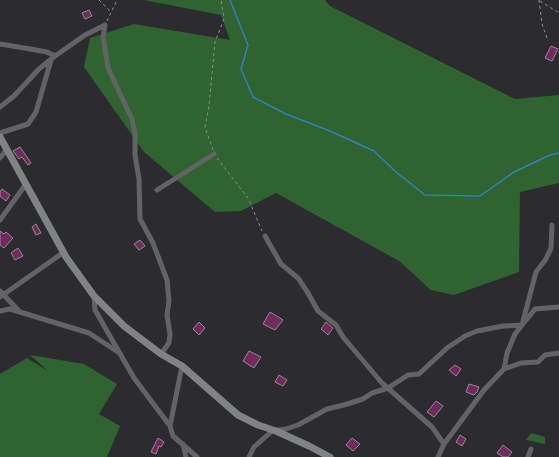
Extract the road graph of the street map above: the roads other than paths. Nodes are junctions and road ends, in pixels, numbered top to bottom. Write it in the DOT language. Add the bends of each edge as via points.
graph roads {
  1 [pos="0,44"];
  2 [pos="53,58"];
  3 [pos="0,107"];
  4 [pos="0,133"];
  5 [pos="0,137"];
  6 [pos="6,149"];
  7 [pos="214,154"];
  8 [pos="0,158"];
  9 [pos="26,184"];
  10 [pos="157,190"];
  11 [pos="0,220"];
  12 [pos="552,225"];
  13 [pos="265,236"];
  14 [pos="64,252"];
  15 [pos="1,294"];
  16 [pos="94,296"];
  17 [pos="559,307"];
  18 [pos="0,311"];
  19 [pos="21,312"];
  20 [pos="522,325"];
  21 [pos="119,353"];
  22 [pos="559,353"];
  23 [pos="161,354"];
  24 [pos="182,366"];
  25 [pos="504,369"];
  26 [pos="388,388"];
  27 [pos="170,426"];
  28 [pos="276,431"];
  29 [pos="183,444"];
  30 [pos="444,444"];
  31 [pos="531,449"];
  32 [pos="186,457"];
  33 [pos="196,457"];
  34 [pos="249,457"];
  35 [pos="330,457"];
  36 [pos="438,457"];
  37 [pos="528,457"];
  1 -- 2 [label="street" via="47,52"];
  2 -- 3 [label="street"];
  2 -- 4 [label="street" via="36,112 28,124"];
  2 -- 23 [label="street" via="85,35 105,25 103,37 108,68 132,119 135,134 140,219 153,243 167,280 170,334 169,344"];
  5 -- 6 [label="street"];
  6 -- 8 [label="street"];
  6 -- 9 [label="street"];
  7 -- 10 [label="street"];
  9 -- 11 [label="street"];
  9 -- 14 [label="street"];
  12 -- 20 [label="street" via="551,248 536,272"];
  13 -- 26 [label="street" via="281,264 298,278 318,311 336,325 347,342"];
  14 -- 15 [label="street"];
  14 -- 16 [label="street"];
  15 -- 19 [label="street"];
  16 -- 21 [label="street" via="95,310"];
  16 -- 23 [label="street" via="124,326"];
  17 -- 20 [label="street" via="536,309"];
  18 -- 19 [label="street" via="10,309"];
  19 -- 21 [label="street" via="89,333"];
  20 -- 25 [label="street" via="507,353"];
  20 -- 26 [label="street" via="477,331 465,336 447,348 419,374 408,375"];
  21 -- 27 [label="street" via="134,378"];
  22 -- 25 [label="street" via="545,355 538,362 521,363"];
  23 -- 24 [label="street"];
  24 -- 27 [label="street"];
  24 -- 28 [label="street" via="238,415"];
  25 -- 30 [label="street" via="484,390"];
  26 -- 28 [label="street" via="363,399 327,409 298,425"];
  26 -- 30 [label="street" via="432,426"];
  27 -- 29 [label="street" via="173,436"];
  28 -- 34 [label="street" via="272,431 254,447"];
  28 -- 35 [label="street"];
  29 -- 32 [label="street"];
  29 -- 33 [label="street"];
  30 -- 36 [label="street"];
  31 -- 37 [label="street"];
}
